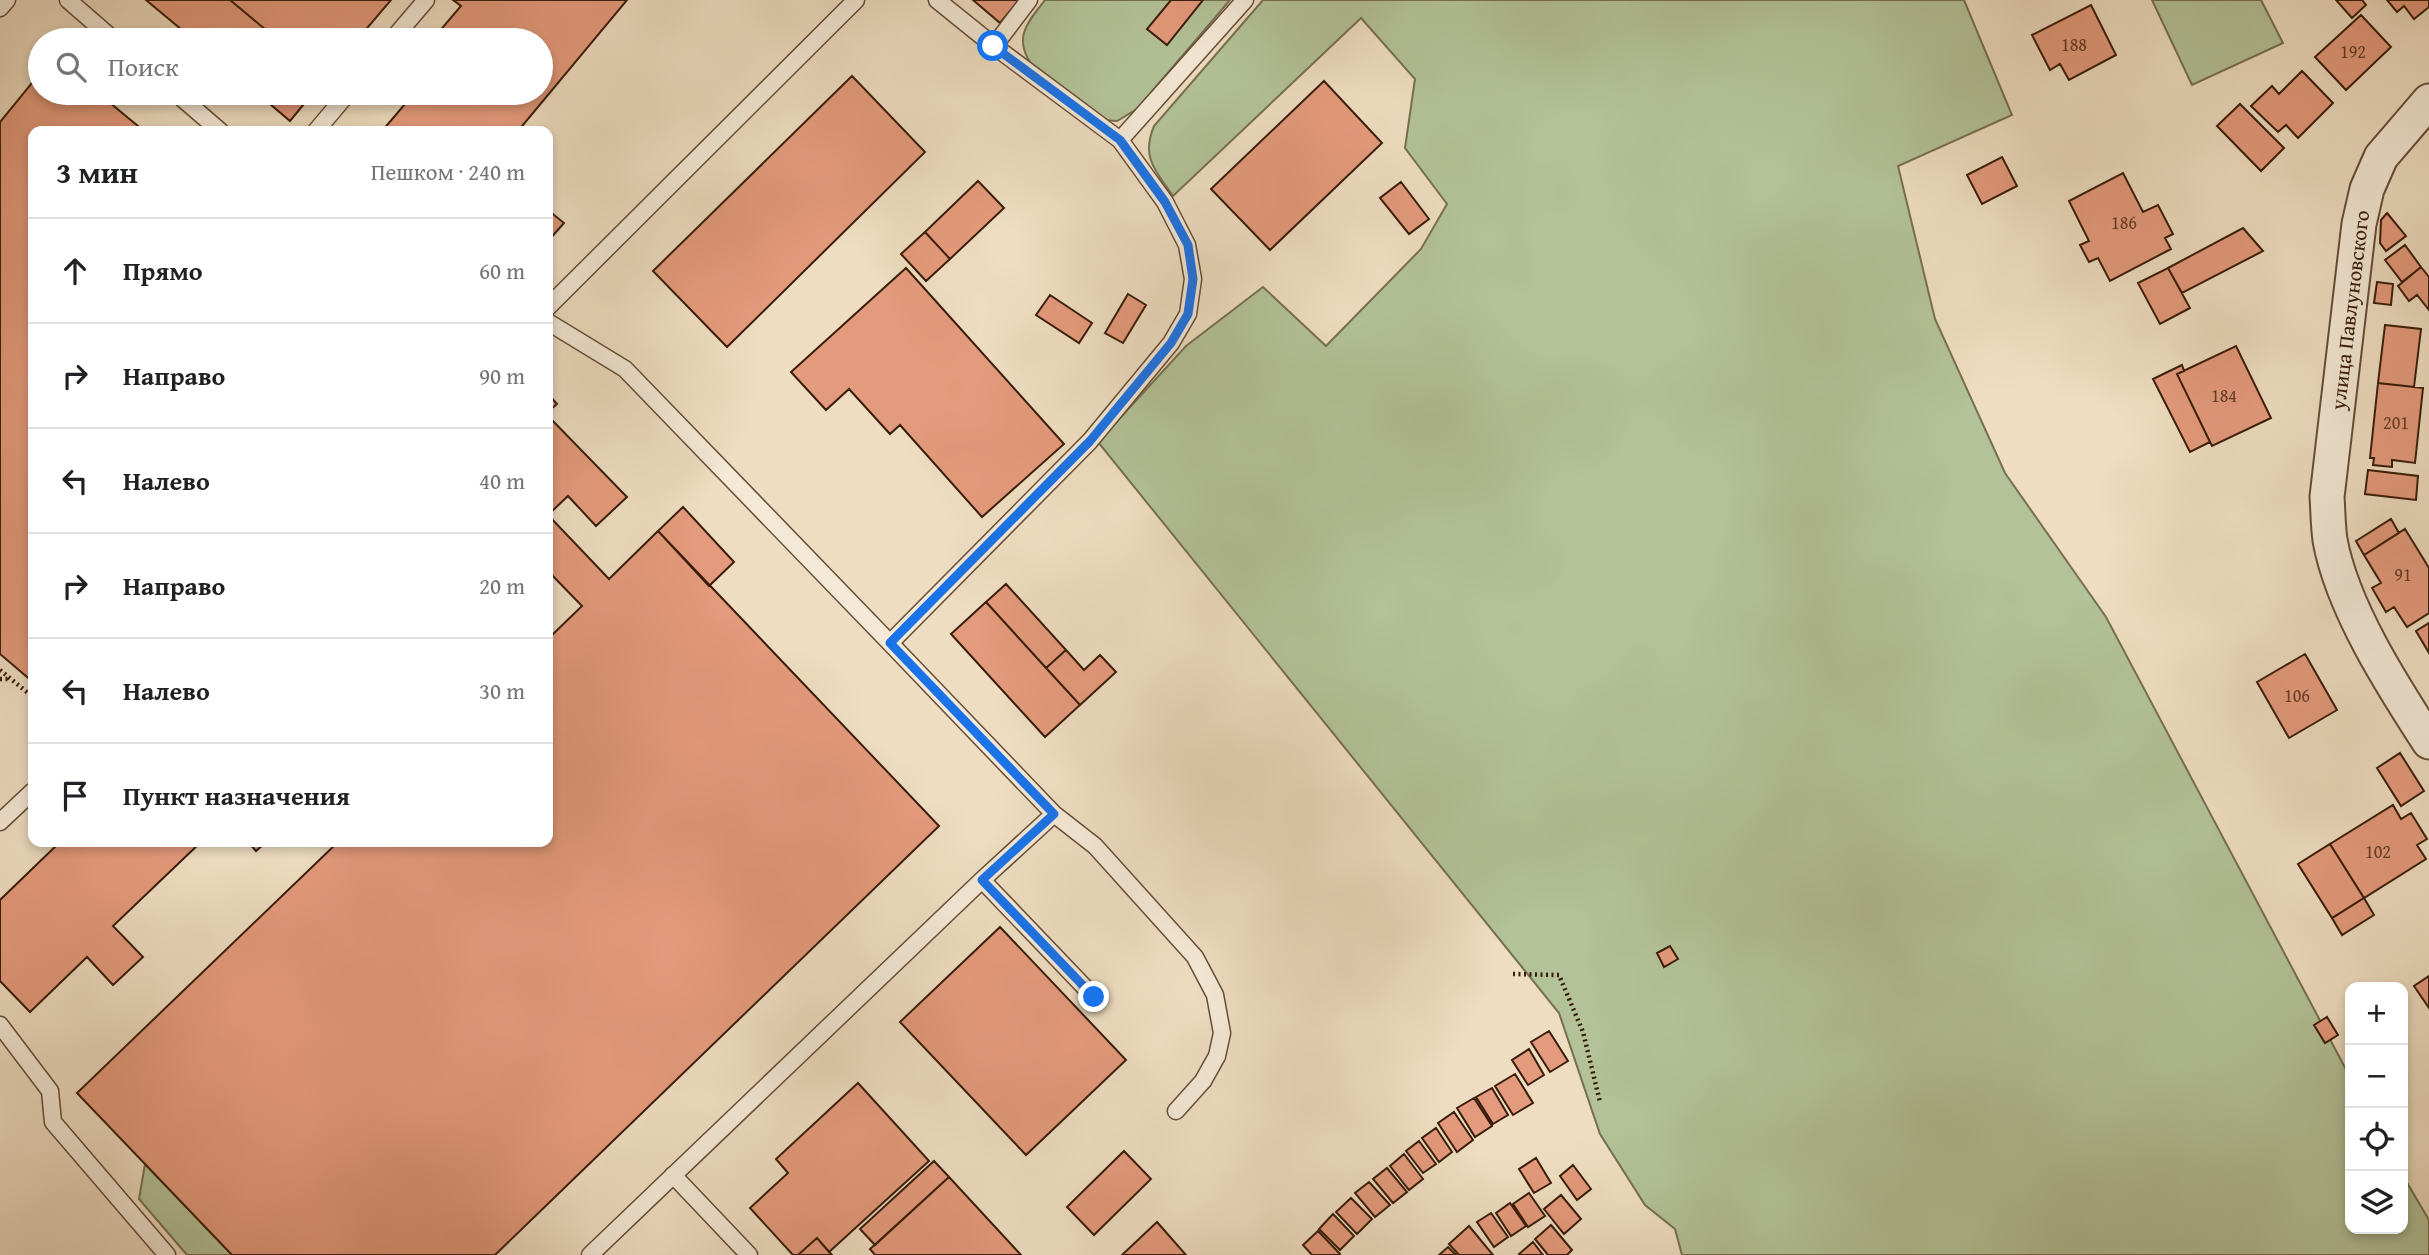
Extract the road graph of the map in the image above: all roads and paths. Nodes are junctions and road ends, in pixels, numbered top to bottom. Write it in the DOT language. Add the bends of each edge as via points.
graph roads {
  1 [pos="7,0"];
  2 [pos="68,0"];
  3 [pos="426,0"];
  4 [pos="856,0"];
  5 [pos="937,0"];
  6 [pos="1029,0"];
  7 [pos="1245,0"];
  8 [pos="0,8"];
  9 [pos="100,28"];
  10 [pos="402,28"];
  11 [pos="993,46"];
  12 [pos="2429,101"];
  13 [pos="190,105"];
  14 [pos="338,105"];
  15 [pos="214,126"];
  16 [pos="320,126"];
  17 [pos="1120,140"];
  18 [pos="553,302"];
  19 [pos="553,325"];
  20 [pos="890,643"];
  21 [pos="0,670"];
  22 [pos="11,678"];
  23 [pos="0,679"];
  24 [pos="28,693"];
  25 [pos="2429,742"];
  26 [pos="28,796"];
  27 [pos="1054,814"];
  28 [pos="0,822"];
  29 [pos="982,880"];
  30 [pos="1513,974"];
  31 [pos="1094,997"];
  32 [pos="0,1026"];
  33 [pos="1600,1102"];
  34 [pos="1176,1111"];
  35 [pos="673,1175"];
  36 [pos="167,1255"];
  37 [pos="590,1255"];
  38 [pos="749,1255"];
  1 -- 8 [label="lane"];
  2 -- 9 [label="lane"];
  3 -- 10 [label="lane"];
  4 -- 18 [label="lane"];
  5 -- 11 [label="lane"];
  6 -- 11 [label="lane"];
  7 -- 17 [label="lane"];
  11 -- 17 [label="lane"];
  12 -- 25 [label="street, улица Павлуновского" via="2381,158 2367,189 2327,497 2330,540 2344,591 2392,685"];
  13 -- 15 [label="lane"];
  14 -- 16 [label="lane"];
  17 -- 20 [label="lane" via="1165,202 1188,245 1193,279 1188,314 1171,343 1090,441"];
  19 -- 20 [label="lane" via="625,369"];
  20 -- 27 [label="lane"];
  21 -- 22 [label="path"];
  22 -- 23 [label="path"];
  22 -- 24 [label="path"];
  26 -- 28 [label="lane"];
  27 -- 29 [label="lane"];
  27 -- 34 [label="lane" via="1095,846 1195,957 1215,995 1222,1033 1217,1056 1203,1081"];
  29 -- 31 [label="lane"];
  29 -- 35 [label="lane"];
  30 -- 33 [label="path" via="1559,975 1583,1032"];
  32 -- 36 [label="lane" via="50,1091 53,1122"];
  35 -- 37 [label="lane"];
  35 -- 38 [label="lane"];
}
